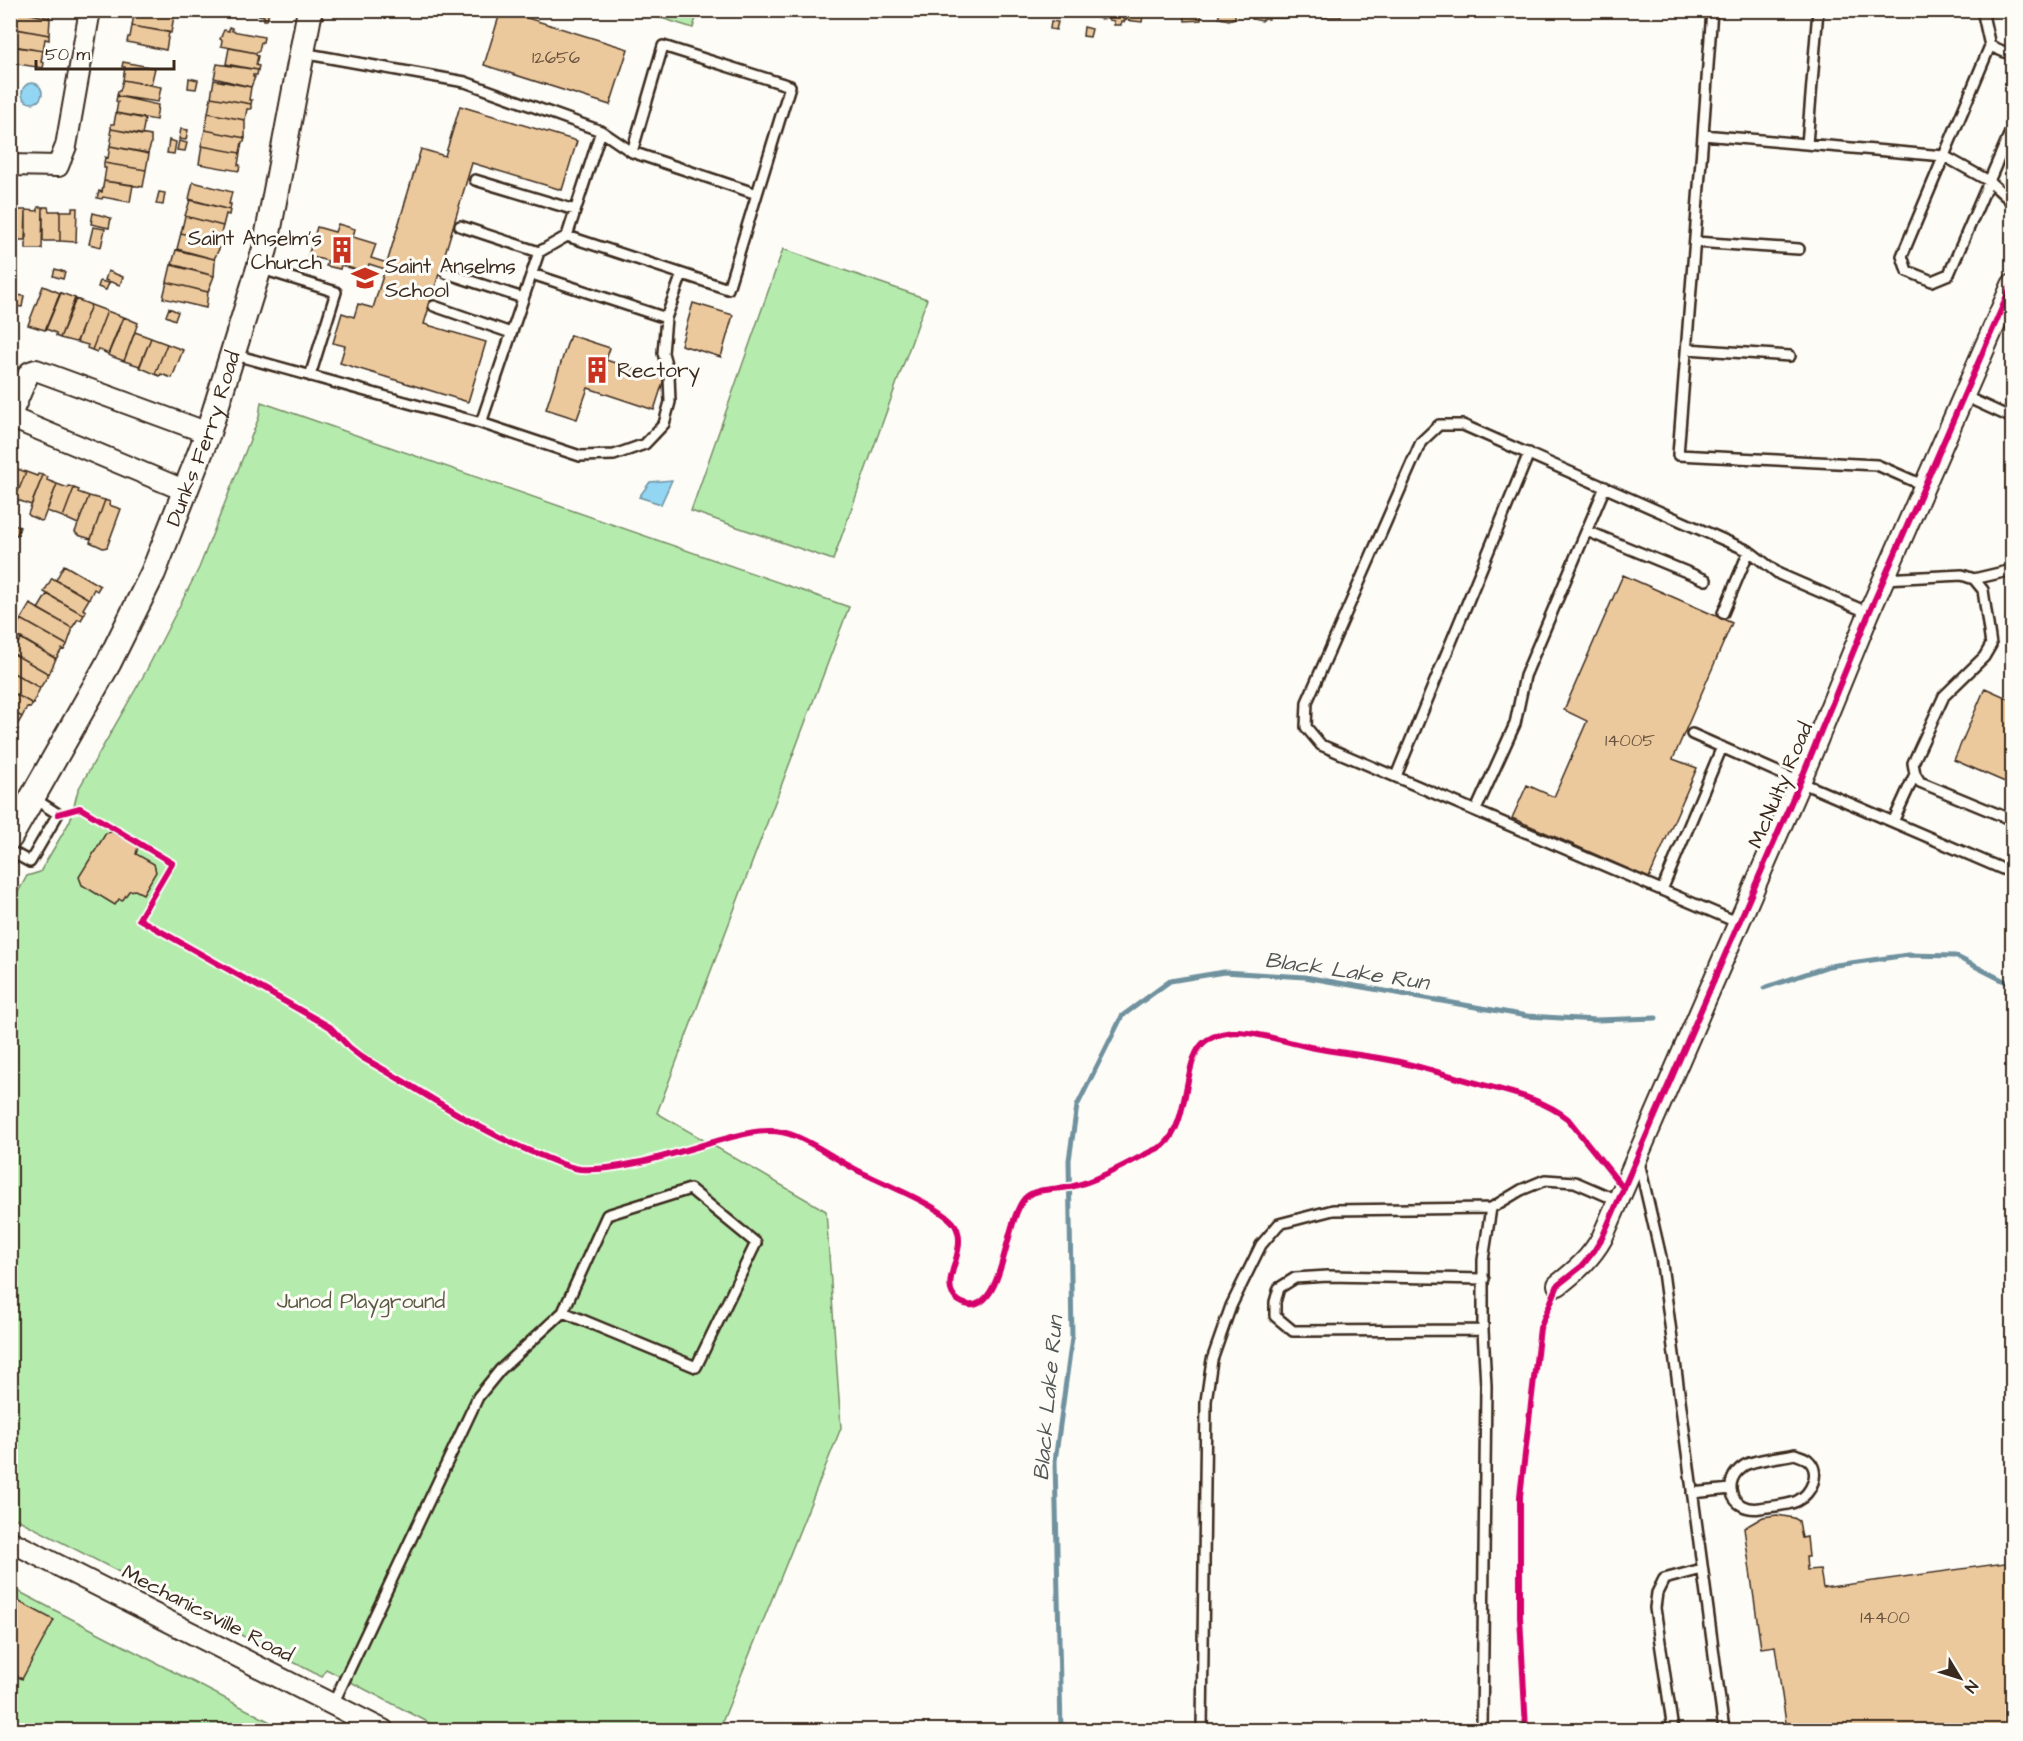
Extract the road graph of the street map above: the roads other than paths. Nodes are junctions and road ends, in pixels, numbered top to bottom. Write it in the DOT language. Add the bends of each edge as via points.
graph roads {
  1 [pos="90,10"];
  2 [pos="310,10"];
  3 [pos="1712,10"];
  4 [pos="1818,10"];
  5 [pos="1982,10"];
  6 [pos="1990,46"];
  7 [pos="302,53"];
  8 [pos="2013,55"];
  9 [pos="2013,128"];
  10 [pos="601,131"];
  11 [pos="1703,135"];
  12 [pos="1807,144"];
  13 [pos="632,152"];
  14 [pos="1944,156"];
  15 [pos="10,165"];
  16 [pos="475,180"];
  17 [pos="1989,181"];
  18 [pos="757,194"];
  19 [pos="2013,202"];
  20 [pos="575,210"];
  21 [pos="460,226"];
  22 [pos="567,236"];
  23 [pos="1695,242"];
  24 [pos="1798,249"];
  25 [pos="539,252"];
  26 [pos="260,268"];
  27 [pos="446,273"];
  28 [pos="532,274"];
  29 [pos="682,274"];
  30 [pos="2013,285"];
  31 [pos="524,298"];
  32 [pos="434,306"];
  33 [pos="666,318"];
  34 [pos="512,333"];
  35 [pos="1687,349"];
  36 [pos="232,354"];
  37 [pos="1791,357"];
  38 [pos="310,376"];
  39 [pos="1964,396"];
  40 [pos="2013,418"];
  41 [pos="481,423"];
  42 [pos="208,433"];
  43 [pos="1529,453"];
  44 [pos="1925,486"];
  45 [pos="1605,487"];
  46 [pos="186,491"];
  47 [pos="1587,531"];
  48 [pos="1749,551"];
  49 [pos="2013,570"];
  50 [pos="1884,579"];
  51 [pos="1974,579"];
  52 [pos="1706,580"];
  53 [pos="1869,613"];
  54 [pos="1723,614"];
  55 [pos="1692,734"];
  56 [pos="1722,747"];
  57 [pos="1915,774"];
  58 [pos="1396,776"];
  59 [pos="1800,782"];
  60 [pos="33,798"];
  61 [pos="1476,810"];
  62 [pos="2013,820"];
  63 [pos="1893,822"];
  64 [pos="10,837"];
  65 [pos="10,851"];
  66 [pos="2013,873"];
  67 [pos="1662,890"];
  68 [pos="1739,923"];
  69 [pos="1638,1157"];
  70 [pos="1619,1201"];
  71 [pos="1491,1208"];
  72 [pos="1484,1279"];
  73 [pos="1558,1285"];
  74 [pos="563,1312"];
  75 [pos="1483,1330"];
  76 [pos="1731,1489"];
  77 [pos="1692,1493"];
  78 [pos="10,1540"];
  79 [pos="1702,1569"];
  80 [pos="333,1704"];
  81 [pos="383,1731"];
  82 [pos="1202,1731"];
  83 [pos="1482,1731"];
  84 [pos="1672,1731"];
  85 [pos="1724,1731"];
  1 -- 15 [label="street" via="66,146 58,166"];
  2 -- 7 [label="street, Dunks Ferry Road"];
  3 -- 11 [label="lane"];
  4 -- 12 [label="lane"];
  5 -- 6 [label="lane"];
  6 -- 8 [label="lane"];
  6 -- 14 [label="lane"];
  7 -- 10 [label="lane" via="465,82"];
  7 -- 26 [label="street, Dunks Ferry Road"];
  9 -- 17 [label="lane"];
  10 -- 13 [label="lane"];
  10 -- 20 [label="lane"];
  11 -- 12 [label="lane"];
  11 -- 23 [label="lane"];
  12 -- 14 [label="lane"];
  13 -- 18 [label="lane"];
  13 -- 18 [label="lane" via="663,46 790,86"];
  14 -- 17 [label="lane"];
  14 -- 17 [label="lane" via="1902,256 1907,271 1932,281 1949,274"];
  16 -- 20 [label="lane"];
  17 -- 19 [label="lane"];
  18 -- 29 [label="lane" via="728,289"];
  20 -- 22 [label="lane"];
  21 -- 25 [label="lane"];
  22 -- 25 [label="lane"];
  22 -- 29 [label="lane"];
  23 -- 24 [label="lane"];
  23 -- 35 [label="lane"];
  25 -- 28 [label="lane"];
  26 -- 36 [label="street, Dunks Ferry Road"];
  26 -- 38 [label="lane" via="336,292"];
  27 -- 31 [label="lane"];
  28 -- 31 [label="lane"];
  28 -- 33 [label="lane"];
  29 -- 33 [label="lane"];
  30 -- 39 [label="street, McNulty Road"];
  31 -- 34 [label="lane"];
  32 -- 34 [label="lane"];
  33 -- 41 [label="lane" via="663,353 670,402 664,424 645,444 614,455 580,456"];
  34 -- 41 [label="lane"];
  35 -- 37 [label="lane"];
  35 -- 44 [label="lane" via="1678,455 1877,465"];
  36 -- 38 [label="lane"];
  36 -- 42 [label="street, Dunks Ferry Road"];
  38 -- 41 [label="lane"];
  39 -- 40 [label="lane"];
  39 -- 44 [label="street, McNulty Road"];
  42 -- 46 [label="street, Dunks Ferry Road"];
  42 -- 46 [label="street" via="36,370 28,375 13,410 19,421"];
  43 -- 45 [label="lane"];
  43 -- 58 [label="lane"];
  43 -- 58 [label="lane" via="1463,424 1439,425 1421,442 1307,702 1306,727 1322,744"];
  44 -- 50 [label="street, McNulty Road"];
  45 -- 47 [label="lane"];
  45 -- 48 [label="lane"];
  46 -- 60 [label="street, Dunks Ferry Road" via="153,573 109,662"];
  47 -- 52 [label="lane"];
  47 -- 61 [label="lane" via="1525,676 1515,724"];
  48 -- 53 [label="lane" via="1779,574"];
  48 -- 54 [label="lane"];
  49 -- 51 [label="lane"];
  50 -- 51 [label="lane" via="1962,575"];
  50 -- 53 [label="street, McNulty Road"];
  51 -- 57 [label="lane" via="1983,590 1991,645 1944,696 1913,763"];
  53 -- 59 [label="street, McNulty Road"];
  55 -- 56 [label="lane"];
  56 -- 59 [label="lane"];
  56 -- 67 [label="lane"];
  57 -- 62 [label="lane" via="1920,782"];
  57 -- 63 [label="lane"];
  58 -- 61 [label="lane"];
  59 -- 63 [label="lane"];
  59 -- 68 [label="street, McNulty Road"];
  60 -- 64 [label="street, Dunks Ferry Road"];
  60 -- 65 [label="lane" via="58,814 30,862"];
  61 -- 67 [label="lane"];
  63 -- 66 [label="lane"];
  67 -- 68 [label="lane"];
  68 -- 69 [label="street, McNulty Road"];
  69 -- 70 [label="street, McNulty Road"];
  69 -- 77 [label="lane" via="1661,1257"];
  70 -- 71 [label="lane" via="1575,1182 1545,1180"];
  70 -- 73 [label="street, McNulty Road" via="1594,1251"];
  71 -- 72 [label="lane"];
  71 -- 82 [label="lane" via="1333,1210 1279,1224 1261,1245 1231,1306 1212,1360 1206,1401"];
  72 -- 75 [label="lane"];
  72 -- 75 [label="lane" via="1295,1278 1279,1288 1275,1302 1275,1316 1293,1331"];
  74 -- 74 [label="lane" via="696,1367 756,1243 690,1189 607,1215"];
  74 -- 80 [label="lane" via="500,1370 478,1397"];
  75 -- 83 [label="lane" via="1486,1386"];
  76 -- 76 [label="lane" via="1731,1495 1741,1505 1754,1509 1796,1502 1815,1479 1814,1468 1807,1459 1795,1454 1746,1465 1735,1473"];
  76 -- 77 [label="lane"];
  77 -- 79 [label="lane"];
  78 -- 80 [label="street, Mechanicsville Road"];
  79 -- 84 [label="lane" via="1664,1579 1657,1593 1655,1608"];
  79 -- 85 [label="lane"];
  80 -- 81 [label="street, Mechanicsville Road"];
}
